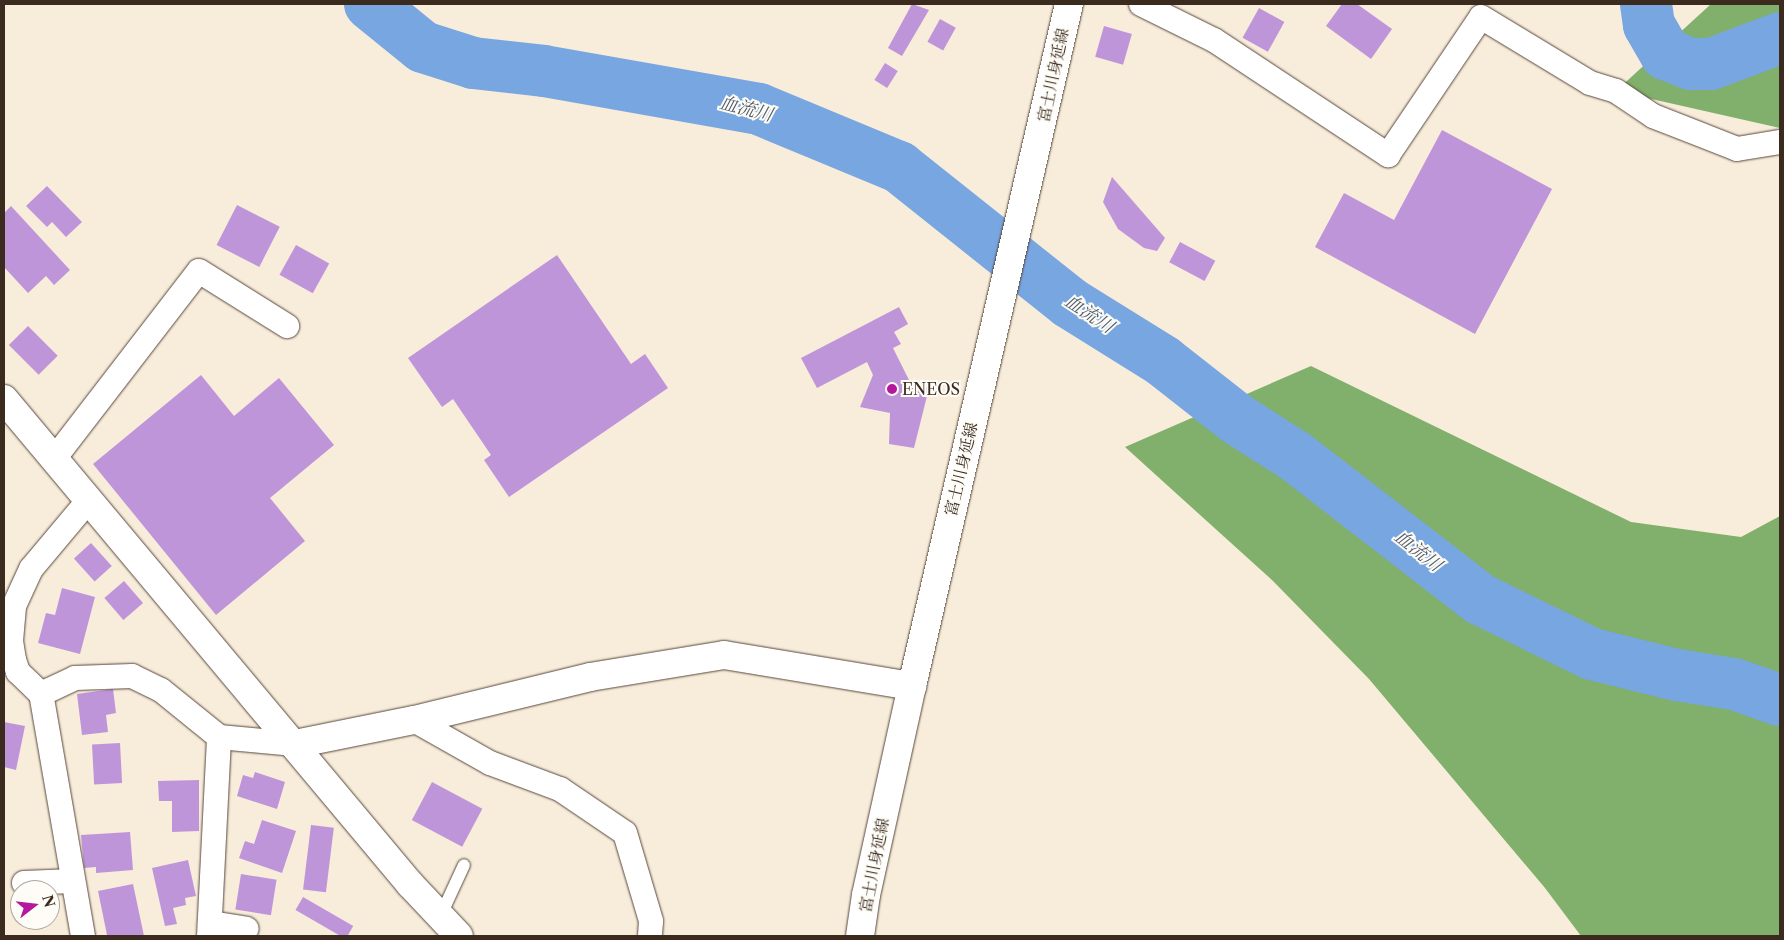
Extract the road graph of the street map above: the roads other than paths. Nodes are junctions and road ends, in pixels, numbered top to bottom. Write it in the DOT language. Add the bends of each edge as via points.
graph roads {
  1 [pos="1069,4"];
  2 [pos="1141,4"];
  3 [pos="1780,142"];
  4 [pos="287,326"];
  5 [pos="4,399"];
  6 [pos="54,459"];
  7 [pos="88,501"];
  8 [pos="912,686"];
  9 [pos="41,694"];
  10 [pos="414,720"];
  11 [pos="219,737"];
  12 [pos="295,744"];
  13 [pos="464,865"];
  14 [pos="73,881"];
  15 [pos="60,882"];
  16 [pos="440,917"];
  17 [pos="247,929"];
  18 [pos="209,930"];
  19 [pos="83,936"];
  20 [pos="459,936"];
  21 [pos="650,936"];
  22 [pos="860,936"];
  1 -- 8 [label="street, 富士川身延線"];
  2 -- 3 [label="street" via="1214,40 1388,155 1481,17 1590,83 1616,91 1653,116 1737,149"];
  4 -- 6 [label="street" via="199,271"];
  5 -- 6 [label="street"];
  6 -- 7 [label="street"];
  7 -- 9 [label="street" via="31,569 14,606 11,641 14,660 18,672"];
  7 -- 12 [label="street"];
  8 -- 10 [label="street" via="724,655 590,678"];
  8 -- 22 [label="street, 富士川身延線"];
  9 -- 11 [label="street" via="75,678 132,676 161,690"];
  9 -- 14 [label="street"];
  10 -- 12 [label="street"];
  10 -- 21 [label="street" via="490,763 560,789 625,833 651,921"];
  11 -- 12 [label="street"];
  11 -- 18 [label="street"];
  12 -- 16 [label="street"];
  13 -- 16 [label="lane"];
  14 -- 15 [label="street"];
  14 -- 19 [label="street"];
  16 -- 20 [label="street"];
  17 -- 18 [label="street"];
}
